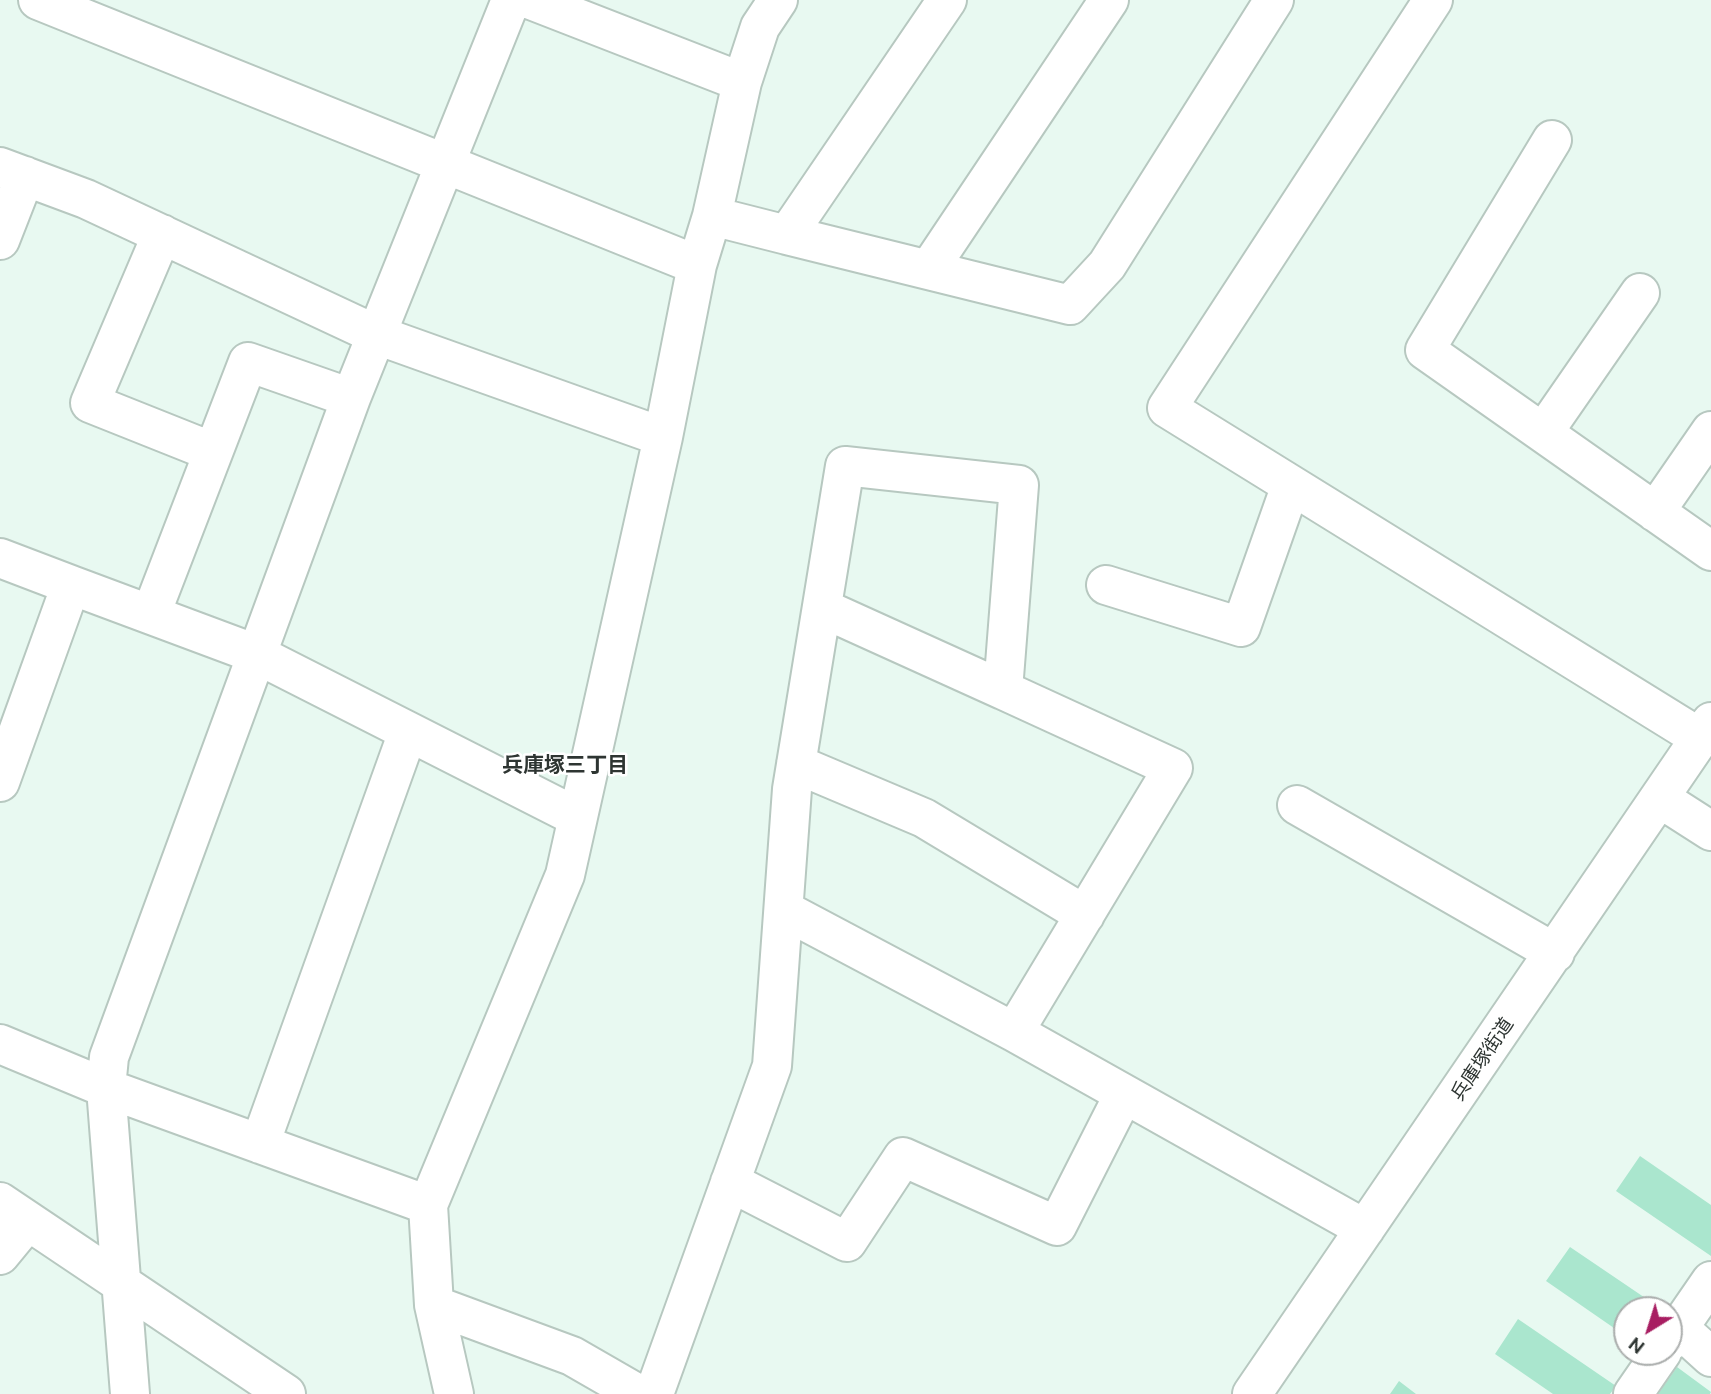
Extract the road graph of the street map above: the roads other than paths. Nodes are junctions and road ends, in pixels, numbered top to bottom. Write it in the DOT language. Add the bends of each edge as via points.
graph roads {
  1 [pos="38,0"];
  2 [pos="511,0"];
  3 [pos="531,0"];
  4 [pos="778,0"];
  5 [pos="947,0"];
  6 [pos="1109,0"];
  7 [pos="1275,0"];
  8 [pos="1433,0"];
  9 [pos="742,82"];
  10 [pos="1552,140"];
  11 [pos="445,162"];
  12 [pos="12,172"];
  13 [pos="712,216"];
  14 [pos="162,234"];
  15 [pos="788,235"];
  16 [pos="0,240"];
  17 [pos="697,265"];
  18 [pos="929,270"];
  19 [pos="1640,293"];
  20 [pos="377,335"];
  21 [pos="351,398"];
  22 [pos="1711,431"];
  23 [pos="1543,433"];
  24 [pos="663,437"];
  25 [pos="213,452"];
  26 [pos="1290,485"];
  27 [pos="1656,512"];
  28 [pos="1711,551"];
  29 [pos="0,558"];
  30 [pos="1106,584"];
  31 [pos="71,585"];
  32 [pos="822,608"];
  33 [pos="151,614"];
  34 [pos="256,654"];
  35 [pos="1003,690"];
  36 [pos="1705,730"];
  37 [pos="408,732"];
  38 [pos="796,764"];
  39 [pos="0,782"];
  40 [pos="1661,799"];
  41 [pos="1297,805"];
  42 [pos="577,817"];
  43 [pos="1711,831"];
  44 [pos="784,910"];
  45 [pos="1084,915"];
  46 [pos="1555,953"];
  47 [pos="1014,1032"];
  48 [pos="0,1044"];
  49 [pos="106,1088"];
  50 [pos="1124,1094"];
  51 [pos="260,1144"];
  52 [pos="730,1182"];
  53 [pos="428,1205"];
  54 [pos="14,1211"];
  55 [pos="1365,1229"];
  56 [pos="0,1255"];
  57 [pos="1711,1281"];
  58 [pos="121,1282"];
  59 [pos="434,1305"];
  60 [pos="1683,1322"];
  61 [pos="1683,1346"];
  62 [pos="1711,1357"];
  63 [pos="1653,1366"];
  64 [pos="131,1394"];
  65 [pos="286,1394"];
  66 [pos="454,1394"];
  67 [pos="638,1394"];
  68 [pos="654,1394"];
  69 [pos="1252,1394"];
  70 [pos="1633,1394"];
  1 -- 11 [label="street"];
  2 -- 11 [label="street"];
  3 -- 9 [label="street"];
  4 -- 9 [label="street" via="760,27"];
  5 -- 15 [label="street"];
  6 -- 18 [label="street"];
  7 -- 18 [label="street" via="1107,265 1070,304"];
  8 -- 26 [label="street" via="1167,408"];
  9 -- 13 [label="street"];
  10 -- 23 [label="street" via="1425,350"];
  11 -- 17 [label="street"];
  11 -- 20 [label="street"];
  12 -- 14 [label="street"];
  12 -- 16 [label="street"];
  13 -- 15 [label="street"];
  13 -- 17 [label="street"];
  14 -- 20 [label="street"];
  14 -- 25 [label="street" via="90,404"];
  15 -- 18 [label="street"];
  17 -- 24 [label="street"];
  19 -- 23 [label="street"];
  20 -- 21 [label="street"];
  20 -- 24 [label="street"];
  21 -- 25 [label="street" via="248,362"];
  21 -- 34 [label="street"];
  22 -- 27 [label="street"];
  23 -- 27 [label="street"];
  24 -- 42 [label="street"];
  25 -- 33 [label="street"];
  26 -- 30 [label="street" via="1241,627"];
  26 -- 36 [label="street"];
  27 -- 28 [label="street"];
  29 -- 31 [label="street"];
  31 -- 33 [label="street"];
  31 -- 39 [label="street"];
  32 -- 35 [label="street"];
  32 -- 35 [label="street" via="845,466 1019,485"];
  32 -- 38 [label="street"];
  33 -- 34 [label="street"];
  34 -- 37 [label="street"];
  34 -- 49 [label="street" via="109,1057"];
  35 -- 45 [label="street" via="1173,768"];
  36 -- 40 [label="street, 兵庫塚街道"];
  37 -- 42 [label="street"];
  37 -- 51 [label="street"];
  38 -- 44 [label="street"];
  38 -- 45 [label="street" via="924,818"];
  40 -- 43 [label="street"];
  40 -- 46 [label="street, 兵庫塚街道"];
  41 -- 46 [label="street"];
  42 -- 53 [label="street" via="565,875"];
  44 -- 47 [label="street"];
  44 -- 52 [label="street" via="772,1066"];
  45 -- 47 [label="street"];
  46 -- 55 [label="street, 兵庫塚街道"];
  47 -- 50 [label="street"];
  48 -- 49 [label="street"];
  49 -- 51 [label="street"];
  49 -- 58 [label="street"];
  50 -- 52 [label="street" via="1057,1226 903,1157 847,1242"];
  50 -- 55 [label="street"];
  51 -- 53 [label="street"];
  52 -- 68 [label="street"];
  53 -- 59 [label="street"];
  54 -- 56 [label="street"];
  54 -- 58 [label="street"];
  55 -- 69 [label="street, 兵庫塚街道"];
  57 -- 60 [label="street"];
  58 -- 64 [label="street"];
  58 -- 65 [label="street"];
  59 -- 66 [label="street"];
  59 -- 67 [label="street" via="572,1356"];
  61 -- 62 [label="street"];
  63 -- 70 [label="street"];
}
